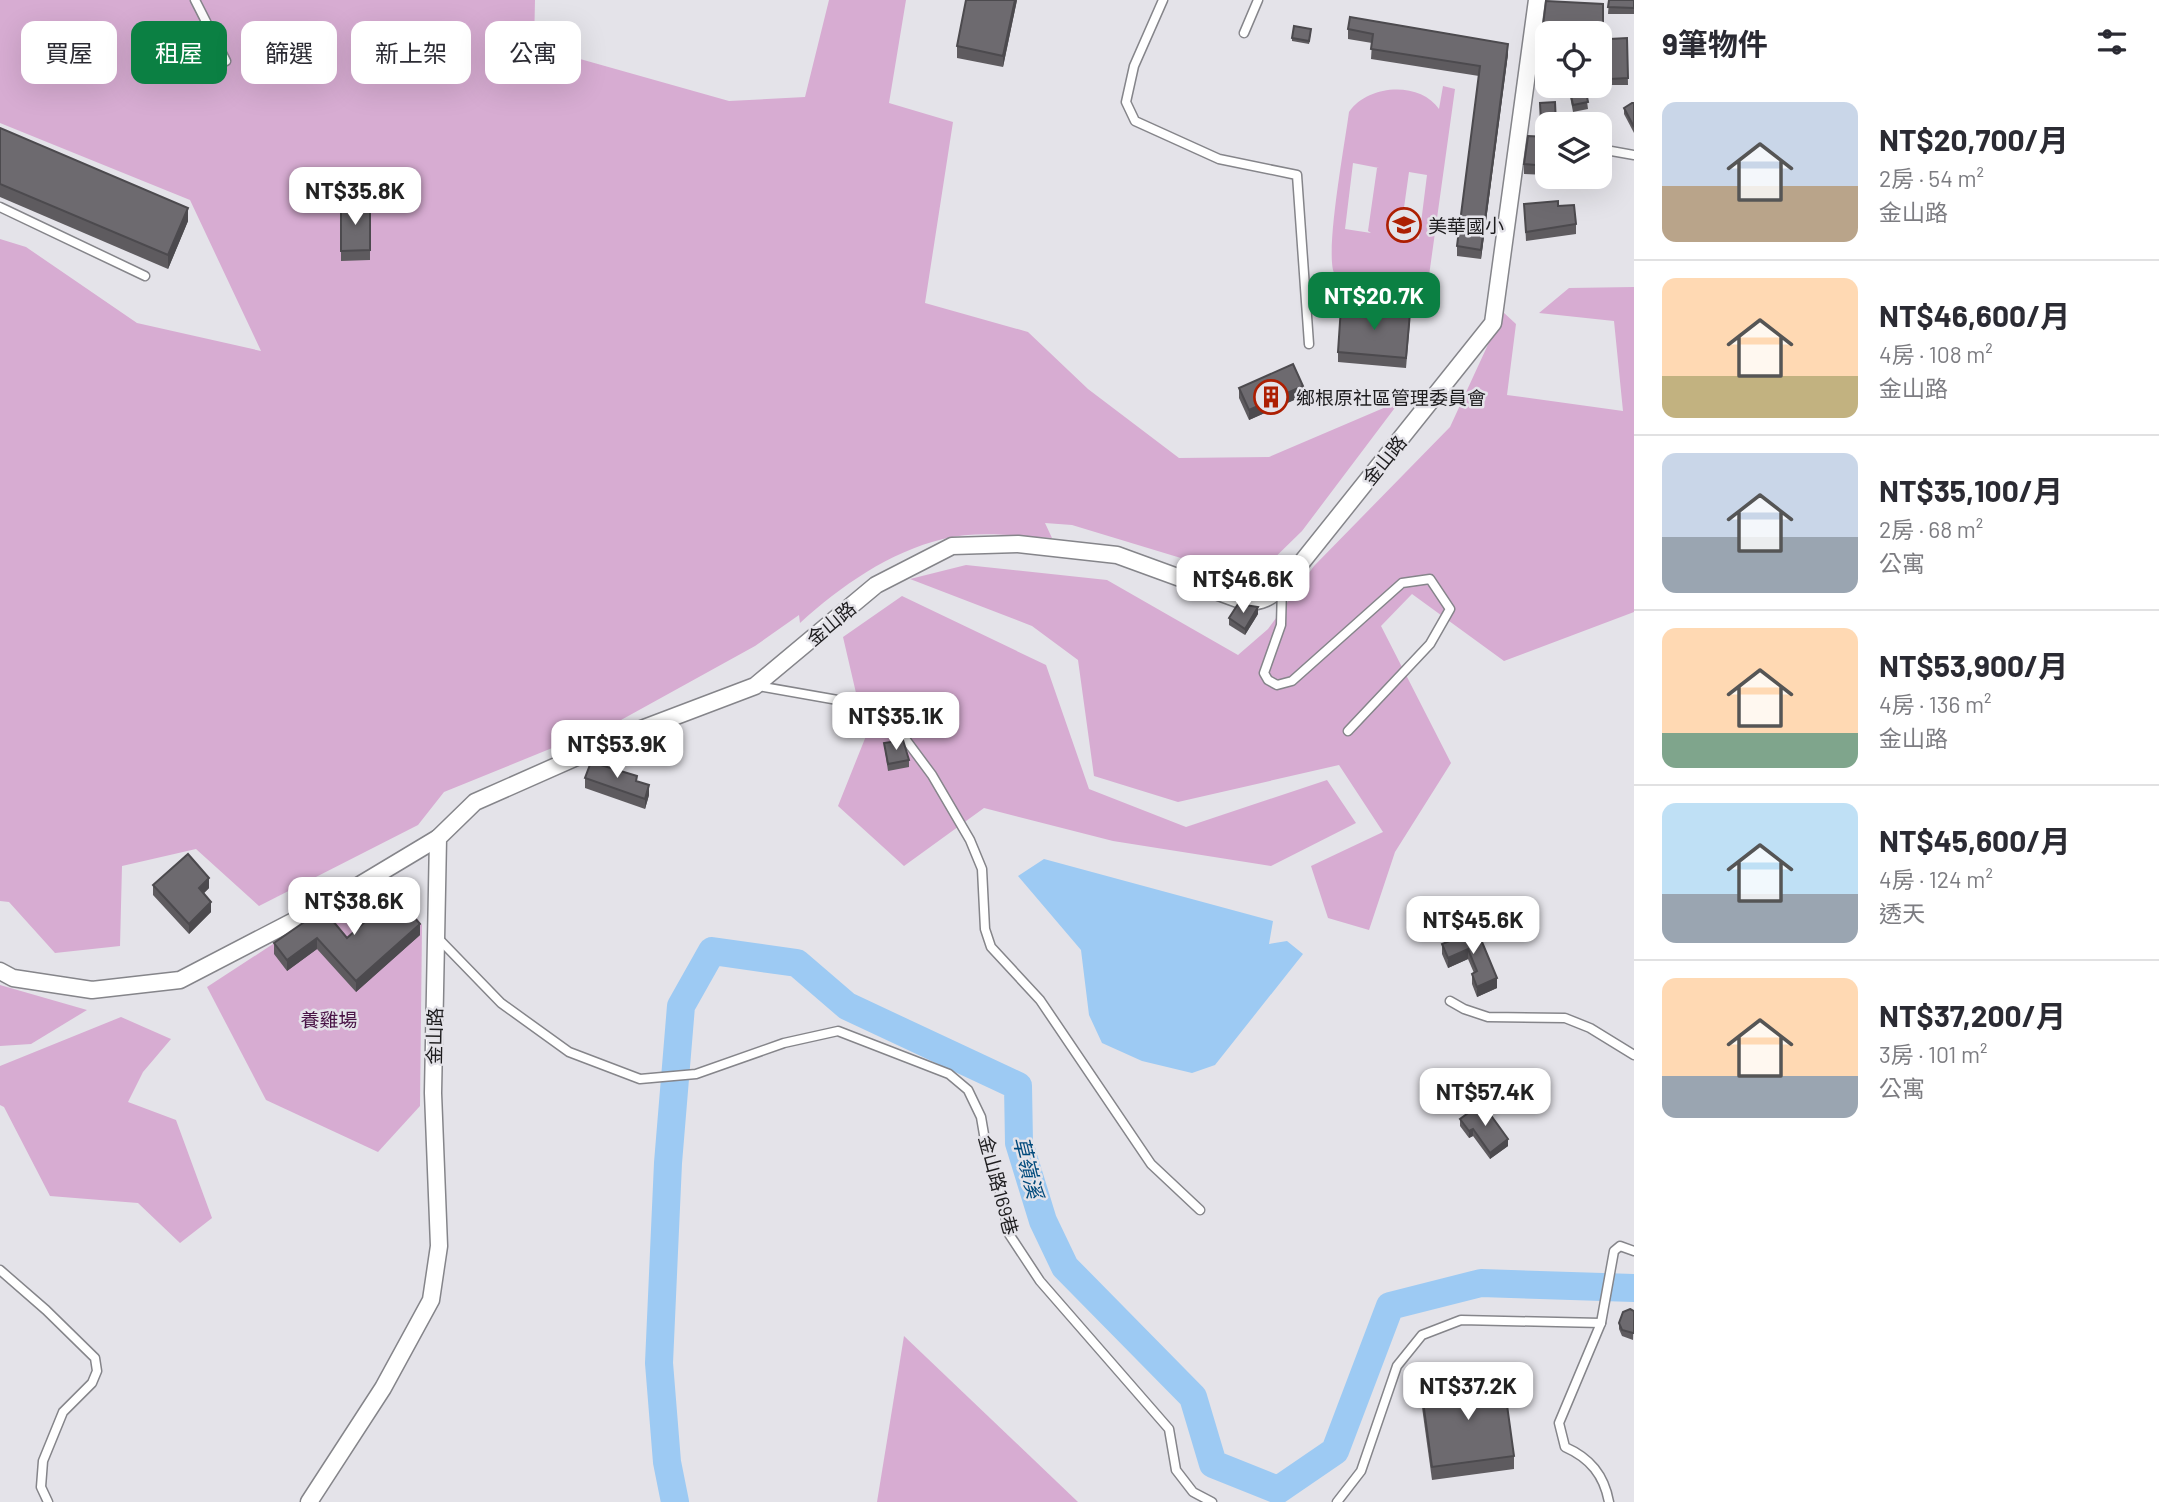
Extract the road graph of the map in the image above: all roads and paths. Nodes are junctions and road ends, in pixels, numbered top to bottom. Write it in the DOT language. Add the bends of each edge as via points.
graph roads {
  1 [pos="195,0"];
  2 [pos="1164,0"];
  3 [pos="1258,0"];
  4 [pos="1537,0"];
  5 [pos="206,21"];
  6 [pos="1244,33"];
  7 [pos="1612,152"];
  8 [pos="1634,158"];
  9 [pos="0,207"];
  10 [pos="145,276"];
  11 [pos="1309,344"];
  12 [pos="1282,587"];
  13 [pos="755,686"];
  14 [pos="1348,731"];
  15 [pos="438,838"];
  16 [pos="435,935"];
  17 [pos="0,971"];
  18 [pos="1450,1001"];
  19 [pos="1634,1055"];
  20 [pos="1200,1210"];
  21 [pos="1634,1251"];
  22 [pos="0,1270"];
  23 [pos="1601,1323"];
  24 [pos="48,1502"];
  25 [pos="309,1502"];
  26 [pos="1212,1502"];
  27 [pos="1337,1502"];
  28 [pos="1609,1502"];
  1 -- 5 [label="lane"];
  2 -- 11 [label="lane" via="1133,66 1126,102 1135,121 1219,159 1297,175"];
  3 -- 6 [label="lane"];
  4 -- 12 [label="street, 金山路" via="1527,137 1493,323"];
  7 -- 8 [label="lane"];
  9 -- 10 [label="lane"];
  12 -- 13 [label="street, 金山路" via="1260,602 1246,601 1117,555 1018,544 951,547 876,585"];
  12 -- 14 [label="lane" via="1281,625 1264,673 1277,685 1292,681 1402,583 1430,579 1450,609 1430,644"];
  13 -- 15 [label="street, 金山路" via="631,733 475,803"];
  13 -- 20 [label="lane" via="849,702 906,740 932,775 974,849 982,869 985,929 991,947 1040,1000 1151,1164"];
  15 -- 16 [label="street, 金山路"];
  15 -- 17 [label="street" via="338,898 180,980 92,990 13,978"];
  16 -- 25 [label="street, 金山路" via="433,1093 439,1246 431,1300 383,1388"];
  16 -- 26 [label="lane, 金山路169巷" via="501,1003 569,1052 640,1079 696,1074 785,1043 838,1031 949,1074 968,1090 981,1117 1009,1234 1040,1281 1169,1429 1176,1470 1193,1492"];
  18 -- 19 [label="lane" via="1488,1017 1565,1018"];
  21 -- 23 [label="lane" via="1619,1247 1611,1259"];
  22 -- 24 [label="lane" via="95,1358 97,1371 92,1383 63,1412 43,1461 41,1487"];
  23 -- 27 [label="lane" via="1461,1320 1422,1335 1397,1366 1361,1471"];
  23 -- 28 [label="lane" via="1559,1423 1565,1447 1595,1468"];
}
